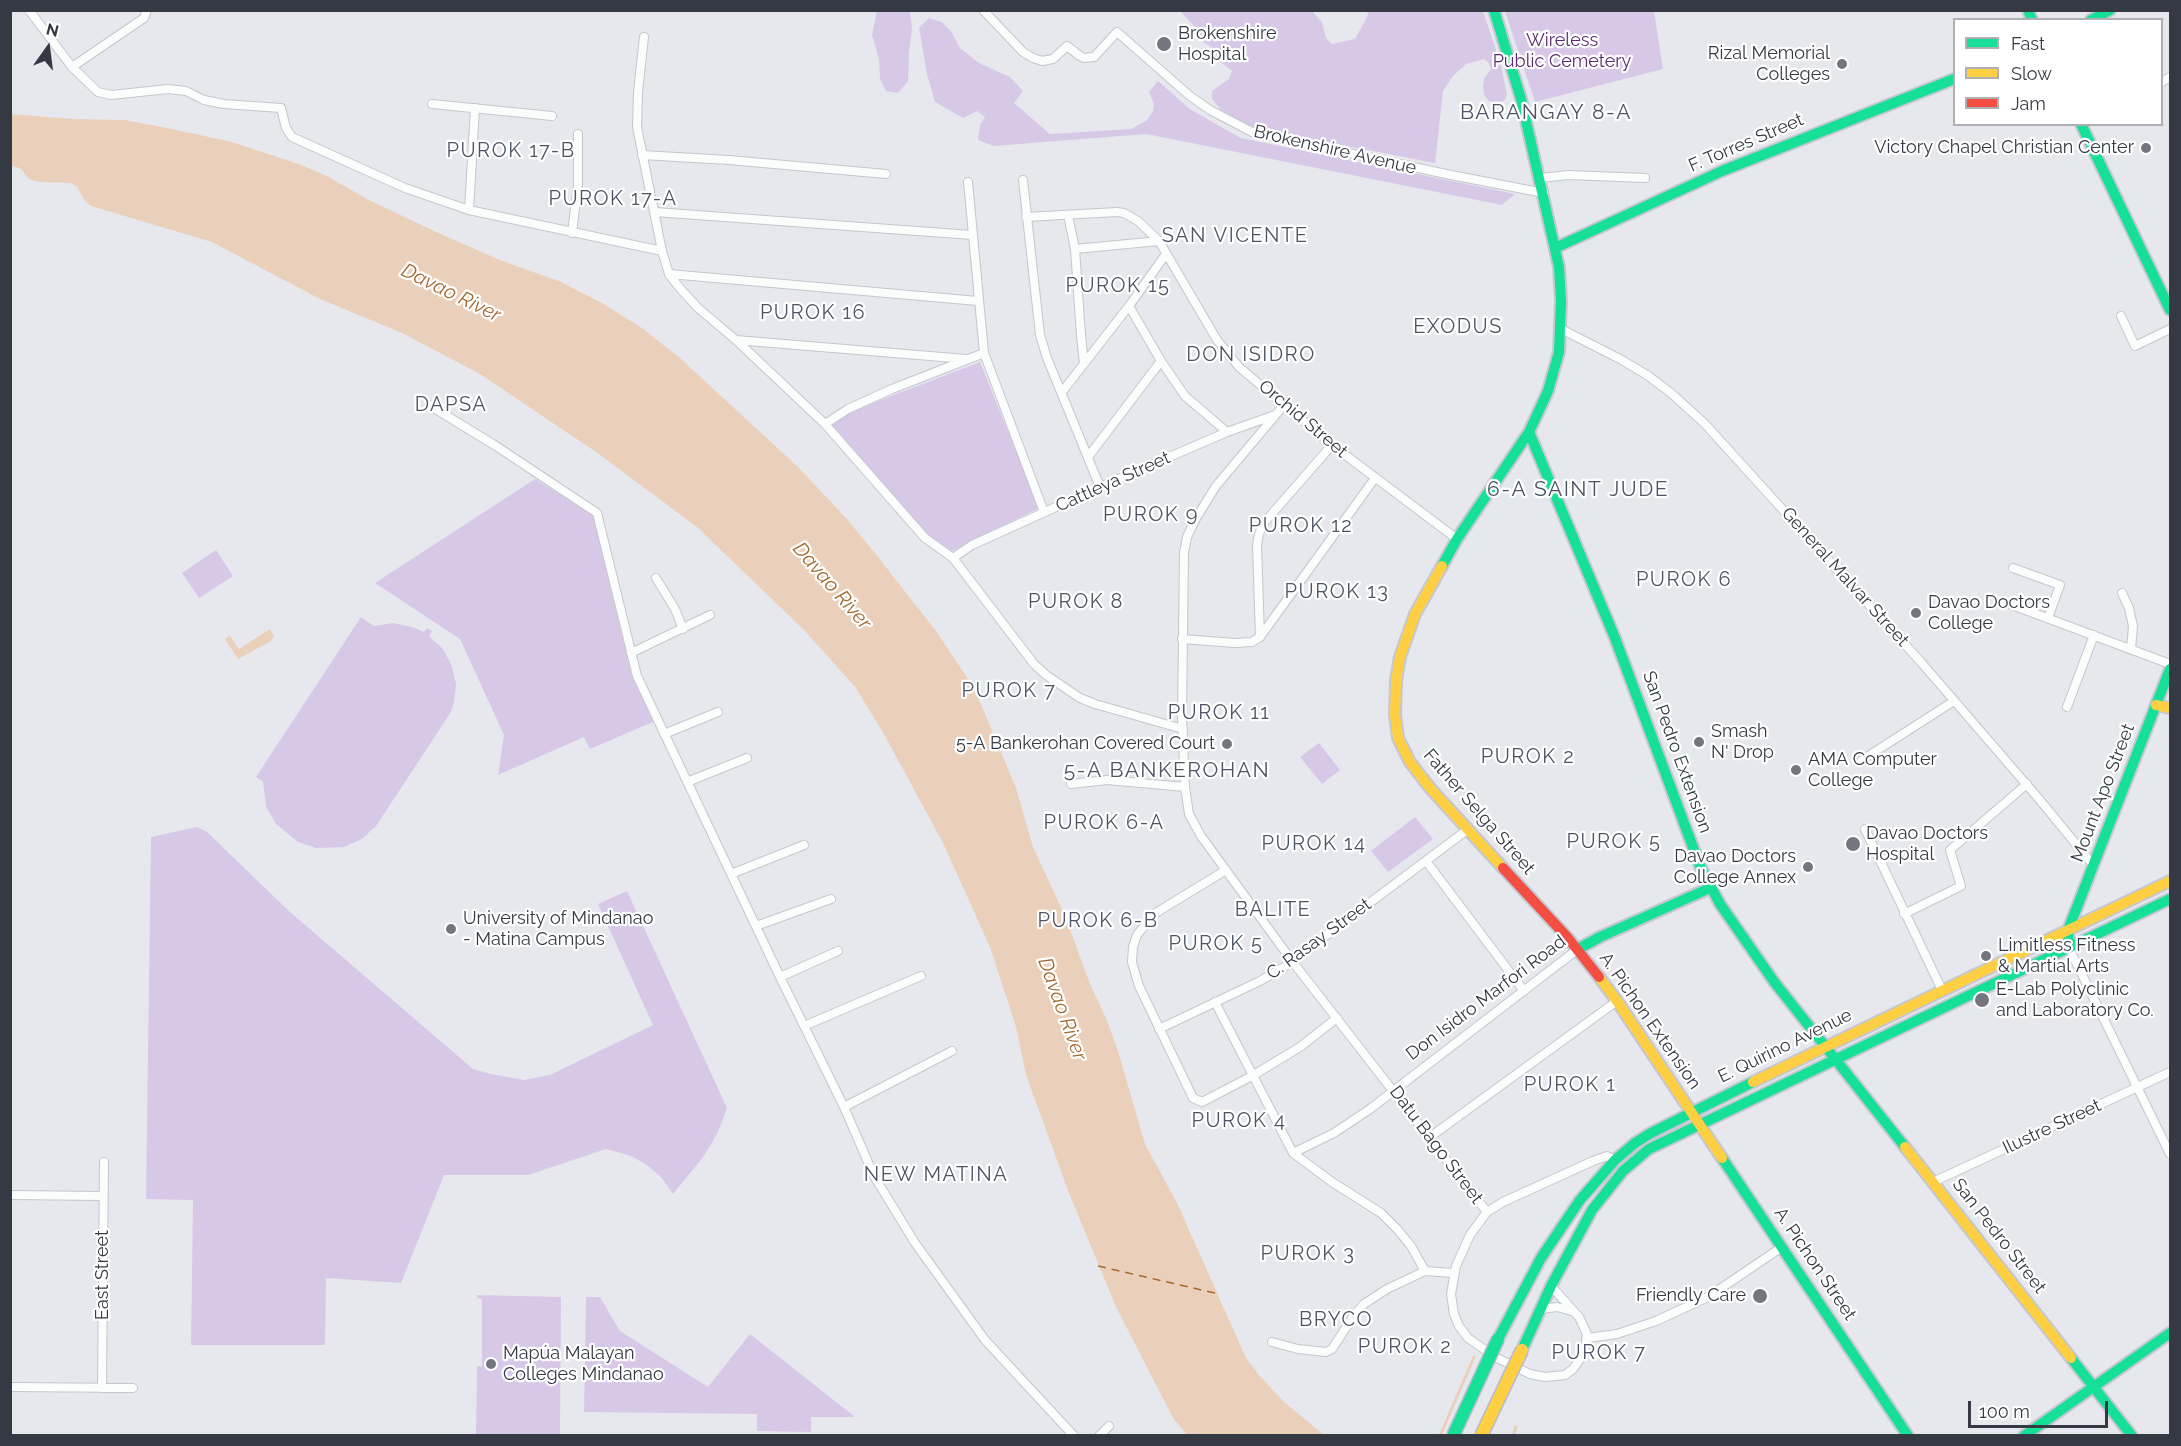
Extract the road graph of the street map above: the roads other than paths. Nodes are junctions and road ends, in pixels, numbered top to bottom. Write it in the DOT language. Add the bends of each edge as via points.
graph roads {
  1 [pos="29,10"];
  2 [pos="147,10"];
  3 [pos="983,10"];
  4 [pos="1494,10"];
  5 [pos="2110,10"];
  6 [pos="2095,18"];
  7 [pos="644,37"];
  8 [pos="72,67"];
  9 [pos="1953,79"];
  10 [pos="432,104"];
  11 [pos="475,108"];
  12 [pos="552,116"];
  13 [pos="2082,126"];
  14 [pos="578,134"];
  15 [pos="642,154"];
  16 [pos="886,174"];
  17 [pos="1540,178"];
  18 [pos="1645,178"];
  19 [pos="1023,180"];
  20 [pos="968,182"];
  21 [pos="1544,193"];
  22 [pos="469,210"];
  23 [pos="655,212"];
  24 [pos="1068,215"];
  25 [pos="1026,217"];
  26 [pos="572,233"];
  27 [pos="972,235"];
  28 [pos="1159,241"];
  29 [pos="1555,248"];
  30 [pos="1075,249"];
  31 [pos="662,251"];
  32 [pos="1166,254"];
  33 [pos="669,274"];
  34 [pos="978,301"];
  35 [pos="1129,306"];
  36 [pos="2170,310"];
  37 [pos="2121,316"];
  38 [pos="1561,329"];
  39 [pos="2170,329"];
  40 [pos="736,340"];
  41 [pos="984,353"];
  42 [pos="966,359"];
  43 [pos="1161,361"];
  44 [pos="1084,363"];
  45 [pos="1062,393"];
  46 [pos="429,405"];
  47 [pos="1284,405"];
  48 [pos="1276,415"];
  49 [pos="825,424"];
  50 [pos="1227,432"];
  51 [pos="1529,432"];
  52 [pos="1332,445"];
  53 [pos="1088,457"];
  54 [pos="1375,478"];
  55 [pos="1100,487"];
  56 [pos="1044,512"];
  57 [pos="1457,539"];
  58 [pos="953,558"];
  59 [pos="2013,568"];
  60 [pos="656,578"];
  61 [pos="2122,593"];
  62 [pos="2004,602"];
  63 [pos="710,615"];
  64 [pos="2048,618"];
  65 [pos="683,629"];
  66 [pos="2094,635"];
  67 [pos="1260,637"];
  68 [pos="1182,639"];
  69 [pos="2131,649"];
  70 [pos="631,654"];
  71 [pos="2170,663"];
  72 [pos="2170,669"];
  73 [pos="1954,701"];
  74 [pos="2156,705"];
  75 [pos="2067,707"];
  76 [pos="2170,708"];
  77 [pos="718,712"];
  78 [pos="1183,729"];
  79 [pos="664,734"];
  80 [pos="747,758"];
  81 [pos="1862,759"];
  82 [pos="687,782"];
  83 [pos="1071,784"];
  84 [pos="2027,784"];
  85 [pos="1185,787"];
  86 [pos="1864,829"];
  87 [pos="1467,830"];
  88 [pos="804,845"];
  89 [pos="1426,861"];
  90 [pos="2094,866"];
  91 [pos="1226,870"];
  92 [pos="731,874"];
  93 [pos="2170,881"];
  94 [pos="1710,888"];
  95 [pos="831,899"];
  96 [pos="2170,899"];
  97 [pos="1905,916"];
  98 [pos="756,926"];
  99 [pos="2068,930"];
  100 [pos="2069,948"];
  101 [pos="1578,950"];
  102 [pos="838,951"];
  103 [pos="1292,961"];
  104 [pos="921,976"];
  105 [pos="780,977"];
  106 [pos="1942,990"];
  107 [pos="1524,991"];
  108 [pos="1617,1001"];
  109 [pos="1215,1002"];
  110 [pos="1337,1018"];
  111 [pos="804,1026"];
  112 [pos="1159,1029"];
  113 [pos="1824,1046"];
  114 [pos="952,1051"];
  115 [pos="1836,1060"];
  116 [pos="2170,1072"];
  117 [pos="1252,1076"];
  118 [pos="2136,1087"];
  119 [pos="1395,1090"];
  120 [pos="844,1107"];
  121 [pos="1692,1113"];
  122 [pos="1700,1124"];
  123 [pos="1430,1137"];
  124 [pos="1293,1154"];
  125 [pos="2170,1154"];
  126 [pos="1615,1160"];
  127 [pos="104,1162"];
  128 [pos="1933,1182"];
  129 [pos="10,1196"];
  130 [pos="103,1196"];
  131 [pos="1488,1212"];
  132 [pos="1782,1247"];
  133 [pos="1425,1270"];
  134 [pos="1454,1273"];
  135 [pos="1551,1286"];
  136 [pos="1540,1309"];
  137 [pos="1573,1311"];
  138 [pos="2170,1333"];
  139 [pos="1587,1338"];
  140 [pos="1272,1342"];
  141 [pos="2093,1386"];
  142 [pos="10,1387"];
  143 [pos="102,1388"];
  144 [pos="133,1388"];
  145 [pos="1109,1426"];
  146 [pos="1074,1436"];
  147 [pos="1099,1436"];
  148 [pos="1453,1436"];
  149 [pos="1481,1436"];
  150 [pos="1908,1436"];
  151 [pos="2025,1436"];
  152 [pos="2132,1436"];
  1 -- 8 [label="street"];
  2 -- 8 [label="street" via="144,18"];
  3 -- 21 [label="street, Brokenshire Avenue" via="1023,52 1042,61 1053,59 1067,46 1084,58 1094,57 1117,32 1190,96 1252,132"];
  4 -- 17 [label="main road, Father Selga Street"];
  5 -- 6 [label="main road"];
  7 -- 15 [label="street" via="637,110"];
  8 -- 22 [label="street" via="105,94 168,89 224,104 281,108 292,136 405,188"];
  9 -- 29 [label="main road, F. Torres Street" via="1722,171"];
  10 -- 11 [label="street"];
  11 -- 12 [label="street"];
  11 -- 22 [label="street"];
  13 -- 36 [label="main road"];
  14 -- 26 [label="street" via="578,185"];
  15 -- 16 [label="street"];
  15 -- 23 [label="street"];
  17 -- 18 [label="street"];
  17 -- 21 [label="main road, Father Selga Street"];
  19 -- 25 [label="street"];
  20 -- 27 [label="street"];
  21 -- 29 [label="main road, Father Selga Street"];
  22 -- 26 [label="street"];
  23 -- 27 [label="street"];
  23 -- 31 [label="street"];
  24 -- 25 [label="street, Orchid Street"];
  24 -- 28 [label="street, Orchid Street" via="1124,213"];
  24 -- 30 [label="street"];
  25 -- 45 [label="street" via="1040,335"];
  26 -- 31 [label="street"];
  27 -- 34 [label="street"];
  28 -- 30 [label="street"];
  28 -- 32 [label="street, Orchid Street"];
  29 -- 38 [label="main road, Father Selga Street" via="1562,300"];
  30 -- 44 [label="street"];
  31 -- 33 [label="street"];
  32 -- 35 [label="street"];
  32 -- 47 [label="street, Orchid Street" via="1223,349"];
  33 -- 34 [label="street"];
  33 -- 40 [label="street" via="698,308"];
  34 -- 41 [label="street"];
  35 -- 43 [label="street"];
  35 -- 44 [label="street"];
  37 -- 39 [label="street" via="2135,346"];
  38 -- 51 [label="main road, Father Selga Street" via="1555,369"];
  38 -- 73 [label="street, General Malvar Street" via="1647,375 1689,409"];
  40 -- 42 [label="street"];
  40 -- 49 [label="street"];
  41 -- 42 [label="street"];
  41 -- 56 [label="street"];
  42 -- 49 [label="street" via="848,409"];
  43 -- 50 [label="street" via="1185,396"];
  43 -- 53 [label="street"];
  44 -- 45 [label="street"];
  45 -- 53 [label="street"];
  46 -- 70 [label="street" via="597,513"];
  47 -- 48 [label="street, Datu Bago Street"];
  47 -- 52 [label="street, Orchid Street"];
  48 -- 50 [label="street, Cattleya Street"];
  48 -- 68 [label="street, Datu Bago Street" via="1216,486 1187,537"];
  49 -- 58 [label="street" via="925,538"];
  50 -- 55 [label="street, Cattleya Street"];
  51 -- 57 [label="main road, Father Selga Street"];
  51 -- 94 [label="main road, San Pedro Extension" via="1615,638"];
  52 -- 54 [label="street, Orchid Street"];
  52 -- 67 [label="street" via="1258,534"];
  53 -- 55 [label="street"];
  54 -- 57 [label="street, Orchid Street"];
  54 -- 67 [label="street"];
  55 -- 56 [label="street, Cattleya Street"];
  56 -- 58 [label="street, Cattleya Street" via="972,545"];
  57 -- 87 [label="main road, Father Selga Street" via="1425,593 1407,636 1396,681 1395,715 1405,754"];
  58 -- 78 [label="street" via="1035,664 1058,684 1095,704"];
  59 -- 64 [label="street" via="2060,585"];
  60 -- 65 [label="street"];
  61 -- 69 [label="street" via="2133,626"];
  62 -- 64 [label="street"];
  63 -- 65 [label="street"];
  64 -- 66 [label="street"];
  65 -- 70 [label="street"];
  66 -- 69 [label="street"];
  66 -- 75 [label="street"];
  67 -- 68 [label="street" via="1252,642"];
  68 -- 78 [label="street, Datu Bago Street"];
  69 -- 71 [label="street"];
  70 -- 79 [label="street"];
  72 -- 74 [label="main road, Mount Apo Street"];
  73 -- 81 [label="street"];
  73 -- 84 [label="street, General Malvar Street"];
  74 -- 76 [label="main road"];
  74 -- 90 [label="main road, Mount Apo Street"];
  77 -- 79 [label="street"];
  78 -- 85 [label="street, Datu Bago Street"];
  79 -- 82 [label="street"];
  80 -- 82 [label="street"];
  82 -- 92 [label="street"];
  83 -- 85 [label="street" via="1107,780"];
  84 -- 90 [label="street, General Malvar Street"];
  84 -- 97 [label="street" via="1950,850 1961,886"];
  85 -- 91 [label="street, Datu Bago Street" via="1193,825"];
  86 -- 97 [label="street"];
  87 -- 89 [label="street, C. Rasay Street"];
  87 -- 101 [label="main road, Father Selga Street"];
  88 -- 92 [label="street"];
  89 -- 103 [label="street, C. Rasay Street"];
  89 -- 107 [label="street"];
  90 -- 99 [label="main road, Mount Apo Street"];
  91 -- 103 [label="street, Datu Bago Street"];
  91 -- 112 [label="street" via="1165,905 1145,922 1137,935 1132,962 1135,975"];
  92 -- 98 [label="street"];
  93 -- 99 [label="main road, E. Quirino Avenue"];
  94 -- 101 [label="main road, Don Isidro Marfori Road"];
  94 -- 113 [label="main road, San Pedro Extension"];
  95 -- 98 [label="street"];
  96 -- 100 [label="main road, E. Quirino Avenue"];
  97 -- 106 [label="street"];
  98 -- 105 [label="street"];
  99 -- 100 [label="main road"];
  99 -- 106 [label="main road, E. Quirino Avenue"];
  100 -- 115 [label="main road, E. Quirino Avenue"];
  100 -- 118 [label="street"];
  101 -- 107 [label="street, Don Isidro Marfori Road"];
  101 -- 108 [label="main road, A. Pichon Extension"];
  102 -- 105 [label="street"];
  103 -- 109 [label="street, C. Rasay Street"];
  103 -- 110 [label="street, Datu Bago Street"];
  104 -- 111 [label="street"];
  105 -- 111 [label="street"];
  106 -- 113 [label="main road, E. Quirino Avenue"];
  107 -- 119 [label="street, Don Isidro Marfori Road"];
  108 -- 121 [label="main road, A. Pichon Extension"];
  108 -- 123 [label="street"];
  109 -- 112 [label="street, C. Rasay Street"];
  109 -- 117 [label="street"];
  110 -- 117 [label="street" via="1300,1047"];
  110 -- 119 [label="street, Datu Bago Street"];
  111 -- 120 [label="street"];
  112 -- 117 [label="street" via="1197,1101"];
  113 -- 115 [label="main road, San Pedro Extension"];
  113 -- 121 [label="main road, E. Quirino Avenue"];
  114 -- 120 [label="street"];
  115 -- 122 [label="main road, E. Quirino Avenue"];
  115 -- 128 [label="main road, San Pedro Street"];
  116 -- 118 [label="street, Ilustre Street"];
  117 -- 124 [label="street"];
  118 -- 125 [label="street"];
  118 -- 128 [label="street, Ilustre Street"];
  119 -- 123 [label="street, Datu Bago Street"];
  119 -- 124 [label="street, Don Isidro Marfori Road" via="1352,1122"];
  120 -- 146 [label="street" via="874,1176 915,1243 985,1340"];
  121 -- 122 [label="main road, A. Pichon Street"];
  121 -- 126 [label="main road, E. Quirino Avenue" via="1651,1133"];
  122 -- 132 [label="main road, A. Pichon Street"];
  122 -- 135 [label="main road, E. Quirino Avenue" via="1649,1149 1623,1171 1592,1210"];
  123 -- 131 [label="street, Datu Bago Street"];
  124 -- 133 [label="street" via="1382,1213"];
  126 -- 131 [label="street" via="1607,1156 1593,1161"];
  126 -- 148 [label="main road, E. Quirino Avenue, bridge" via="1580,1200 1541,1258"];
  127 -- 130 [label="street, East Street"];
  128 -- 141 [label="main road, San Pedro Street"];
  129 -- 130 [label="street"];
  130 -- 143 [label="street, East Street"];
  131 -- 134 [label="street, Datu Bago Street" via="1470,1235"];
  132 -- 139 [label="street" via="1708,1296 1656,1321 1617,1334"];
  132 -- 150 [label="main road, A. Pichon Street"];
  133 -- 134 [label="street"];
  133 -- 140 [label="street" via="1364,1304 1326,1352"];
  134 -- 139 [label="street, Datu Bago Street" via="1452,1302 1459,1326 1474,1344 1509,1365 1545,1377 1565,1375 1581,1358"];
  135 -- 136 [label="main road, E. Quirino Avenue"];
  135 -- 137 [label="street"];
  136 -- 137 [label="street" via="1557,1307"];
  136 -- 149 [label="main road, E. Quirino Avenue, bridge"];
  137 -- 139 [label="street"];
  138 -- 141 [label="main road"];
  141 -- 151 [label="main road"];
  141 -- 152 [label="main road, San Pedro Street"];
  142 -- 143 [label="street"];
  143 -- 144 [label="street"];
  145 -- 147 [label="street"];
}
